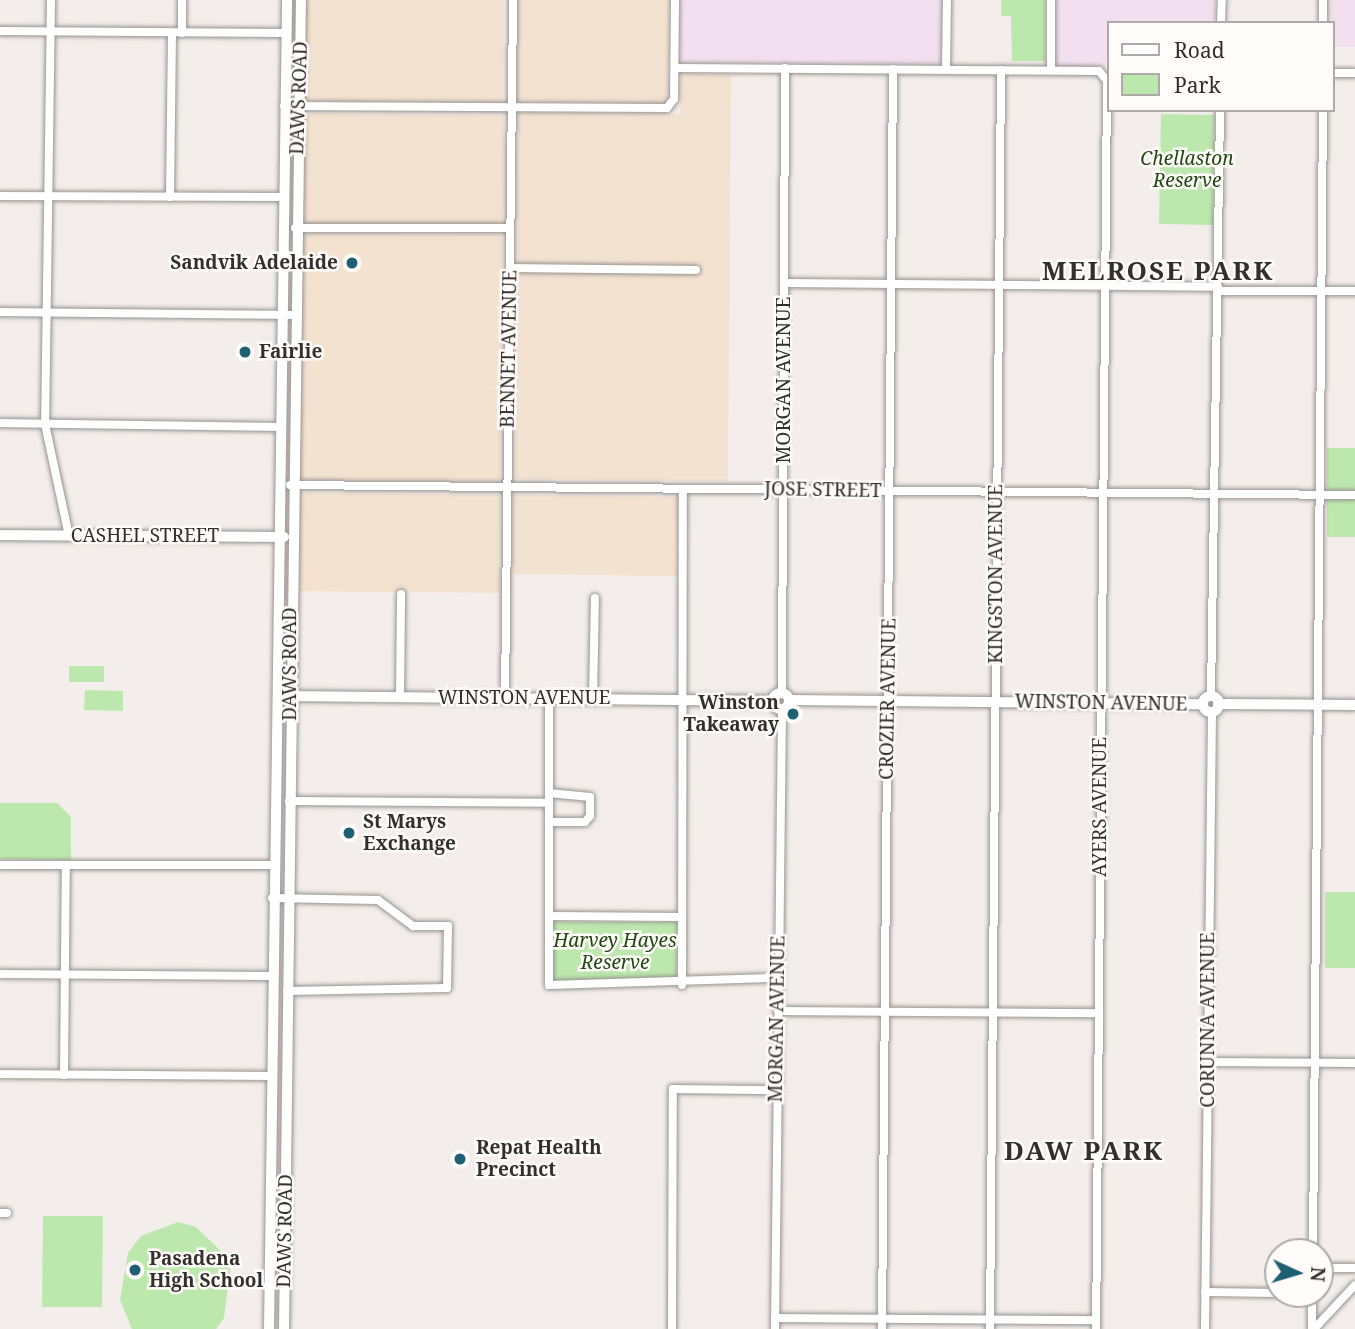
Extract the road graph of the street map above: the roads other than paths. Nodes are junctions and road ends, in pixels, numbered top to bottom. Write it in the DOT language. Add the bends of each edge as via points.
graph roads {
  1 [pos="51,0"];
  2 [pos="182,0"];
  3 [pos="286,0"];
  4 [pos="301,0"];
  5 [pos="513,0"];
  6 [pos="676,0"];
  7 [pos="947,0"];
  8 [pos="1051,0"];
  9 [pos="1222,0"];
  10 [pos="1323,0"];
  11 [pos="1222,21"];
  12 [pos="1323,21"];
  13 [pos="0,31"];
  14 [pos="50,31"];
  15 [pos="177,33"];
  16 [pos="286,33"];
  17 [pos="675,68"];
  18 [pos="785,68"];
  19 [pos="893,69"];
  20 [pos="946,69"];
  21 [pos="1001,70"];
  22 [pos="1051,70"];
  23 [pos="1334,73"];
  24 [pos="1355,73"];
  25 [pos="285,106"];
  26 [pos="299,106"];
  27 [pos="512,107"];
  28 [pos="1220,112"];
  29 [pos="1323,112"];
  30 [pos="0,196"];
  31 [pos="47,196"];
  32 [pos="170,197"];
  33 [pos="283,197"];
  34 [pos="295,228"];
  35 [pos="510,228"];
  36 [pos="510,268"];
  37 [pos="695,270"];
  38 [pos="784,283"];
  39 [pos="891,284"];
  40 [pos="999,285"];
  41 [pos="1105,286"];
  42 [pos="1218,289"];
  43 [pos="1321,291"];
  44 [pos="1355,291"];
  45 [pos="0,312"];
  46 [pos="46,312"];
  47 [pos="286,315"];
  48 [pos="0,423"];
  49 [pos="45,424"];
  50 [pos="278,427"];
  51 [pos="290,485"];
  52 [pos="507,487"];
  53 [pos="683,489"];
  54 [pos="783,489"];
  55 [pos="890,490"];
  56 [pos="997,491"];
  57 [pos="1103,492"];
  58 [pos="1211,493"];
  59 [pos="1320,494"];
  60 [pos="1355,495"];
  61 [pos="0,535"];
  62 [pos="69,536"];
  63 [pos="276,537"];
  64 [pos="290,537"];
  65 [pos="401,594"];
  66 [pos="595,598"];
  67 [pos="274,696"];
  68 [pos="290,696"];
  69 [pos="400,697"];
  70 [pos="505,698"];
  71 [pos="549,699"];
  72 [pos="593,699"];
  73 [pos="681,700"];
  74 [pos="784,701"];
  75 [pos="888,701"];
  76 [pos="995,702"];
  77 [pos="1101,703"];
  78 [pos="1211,704"];
  79 [pos="1319,705"];
  80 [pos="1355,705"];
  81 [pos="549,798"];
  82 [pos="289,802"];
  83 [pos="549,822"];
  84 [pos="0,865"];
  85 [pos="273,865"];
  86 [pos="66,866"];
  87 [pos="272,898"];
  88 [pos="288,899"];
  89 [pos="549,916"];
  90 [pos="682,917"];
  91 [pos="0,974"];
  92 [pos="66,974"];
  93 [pos="272,976"];
  94 [pos="778,978"];
  95 [pos="682,985"];
  96 [pos="287,991"];
  97 [pos="778,1011"];
  98 [pos="885,1012"];
  99 [pos="993,1012"];
  100 [pos="1099,1013"];
  101 [pos="286,1052"];
  102 [pos="1208,1062"];
  103 [pos="1314,1063"];
  104 [pos="1355,1063"];
  105 [pos="0,1074"];
  106 [pos="64,1074"];
  107 [pos="271,1076"];
  108 [pos="777,1090"];
  109 [pos="286,1095"];
  110 [pos="285,1205"];
  111 [pos="271,1214"];
  112 [pos="285,1220"];
  113 [pos="1312,1238"];
  114 [pos="271,1267"];
  115 [pos="1334,1268"];
  116 [pos="1355,1268"];
  117 [pos="284,1284"];
  118 [pos="1355,1285"];
  119 [pos="1205,1292"];
  120 [pos="1264,1293"];
  121 [pos="1312,1308"];
  122 [pos="775,1318"];
  123 [pos="882,1319"];
  124 [pos="990,1324"];
  125 [pos="1096,1325"];
  126 [pos="270,1329"];
  127 [pos="284,1329"];
  128 [pos="672,1329"];
  129 [pos="775,1329"];
  130 [pos="882,1329"];
  131 [pos="1205,1329"];
  132 [pos="1313,1329"];
  1 -- 14 [label="street"];
  2 -- 15 [label="street"];
  3 -- 16 [label="main road, DAWS ROAD"];
  4 -- 26 [label="main road, DAWS ROAD"];
  5 -- 27 [label="street, BENNET AVENUE"];
  6 -- 17 [label="street"];
  7 -- 20 [label="street"];
  8 -- 22 [label="street"];
  9 -- 11 [label="street"];
  10 -- 12 [label="street"];
  13 -- 14 [label="street"];
  14 -- 15 [label="street"];
  14 -- 31 [label="street"];
  15 -- 16 [label="street"];
  15 -- 32 [label="street"];
  16 -- 25 [label="main road, DAWS ROAD"];
  17 -- 18 [label="street"];
  17 -- 27 [label="street" via="672,105"];
  18 -- 19 [label="street"];
  18 -- 38 [label="street, MORGAN AVENUE"];
  19 -- 20 [label="street"];
  19 -- 39 [label="street, CROZIER AVENUE"];
  20 -- 21 [label="street"];
  21 -- 22 [label="street"];
  21 -- 40 [label="street, KINGSTON AVENUE"];
  22 -- 41 [label="street, AYERS AVENUE" via="1104,75"];
  23 -- 24 [label="street"];
  25 -- 26 [label="street"];
  25 -- 33 [label="main road, DAWS ROAD"];
  26 -- 27 [label="street"];
  26 -- 34 [label="main road, DAWS ROAD"];
  27 -- 35 [label="street, BENNET AVENUE"];
  28 -- 42 [label="street, CORUNNA AVENUE"];
  29 -- 43 [label="street"];
  30 -- 31 [label="street"];
  31 -- 32 [label="street"];
  31 -- 46 [label="street"];
  32 -- 33 [label="street"];
  33 -- 47 [label="main road, DAWS ROAD"];
  34 -- 35 [label="street"];
  34 -- 47 [label="main road, DAWS ROAD"];
  35 -- 36 [label="street, BENNET AVENUE"];
  36 -- 37 [label="street"];
  36 -- 52 [label="street, BENNET AVENUE"];
  38 -- 39 [label="street"];
  38 -- 54 [label="street, MORGAN AVENUE"];
  39 -- 40 [label="street"];
  39 -- 55 [label="street, CROZIER AVENUE"];
  40 -- 41 [label="street"];
  40 -- 56 [label="street, KINGSTON AVENUE"];
  41 -- 42 [label="street"];
  41 -- 57 [label="street, AYERS AVENUE"];
  42 -- 43 [label="street"];
  42 -- 58 [label="street, CORUNNA AVENUE"];
  43 -- 44 [label="street"];
  43 -- 59 [label="street"];
  45 -- 46 [label="street"];
  46 -- 47 [label="street"];
  46 -- 49 [label="street"];
  47 -- 50 [label="main road, DAWS ROAD"];
  47 -- 51 [label="main road, DAWS ROAD"];
  48 -- 49 [label="street"];
  49 -- 50 [label="street"];
  49 -- 62 [label="street"];
  50 -- 63 [label="main road, DAWS ROAD"];
  51 -- 52 [label="street, JOSE STREET"];
  51 -- 64 [label="main road, DAWS ROAD"];
  52 -- 53 [label="street, JOSE STREET"];
  52 -- 70 [label="street, BENNET AVENUE"];
  53 -- 54 [label="street, JOSE STREET"];
  53 -- 73 [label="street"];
  54 -- 55 [label="street, JOSE STREET"];
  54 -- 74 [label="street, MORGAN AVENUE"];
  55 -- 56 [label="street, JOSE STREET"];
  55 -- 75 [label="street, CROZIER AVENUE"];
  56 -- 57 [label="street, JOSE STREET"];
  56 -- 76 [label="street, KINGSTON AVENUE"];
  57 -- 58 [label="street, JOSE STREET"];
  57 -- 77 [label="street, AYERS AVENUE"];
  58 -- 59 [label="street, JOSE STREET"];
  58 -- 78 [label="street, CORUNNA AVENUE"];
  59 -- 60 [label="street, JOSE STREET"];
  59 -- 79 [label="street"];
  61 -- 62 [label="main road, CASHEL STREET"];
  62 -- 63 [label="main road, CASHEL STREET"];
  63 -- 64 [label="main road, CASHEL STREET"];
  63 -- 67 [label="main road, DAWS ROAD"];
  64 -- 68 [label="main road, DAWS ROAD"];
  65 -- 69 [label="street"];
  66 -- 72 [label="street"];
  67 -- 68 [label="main road, WINSTON AVENUE"];
  67 -- 85 [label="main road, DAWS ROAD"];
  68 -- 69 [label="main road, WINSTON AVENUE"];
  68 -- 82 [label="main road, DAWS ROAD"];
  69 -- 70 [label="main road, WINSTON AVENUE"];
  70 -- 71 [label="main road, WINSTON AVENUE"];
  71 -- 72 [label="main road, WINSTON AVENUE"];
  71 -- 81 [label="street"];
  72 -- 73 [label="main road, WINSTON AVENUE"];
  73 -- 74 [label="main road, WINSTON AVENUE"];
  73 -- 90 [label="street"];
  74 -- 75 [label="main road, WINSTON AVENUE"];
  74 -- 94 [label="street, MORGAN AVENUE"];
  75 -- 76 [label="main road, WINSTON AVENUE"];
  75 -- 98 [label="street, CROZIER AVENUE"];
  76 -- 77 [label="main road, WINSTON AVENUE"];
  76 -- 99 [label="street, KINGSTON AVENUE"];
  77 -- 78 [label="main road, WINSTON AVENUE"];
  77 -- 100 [label="street, AYERS AVENUE"];
  78 -- 79 [label="main road, WINSTON AVENUE"];
  78 -- 102 [label="street, CORUNNA AVENUE"];
  79 -- 80 [label="main road, WINSTON AVENUE"];
  79 -- 103 [label="street"];
  81 -- 82 [label="street"];
  81 -- 83 [label="street"];
  81 -- 83 [label="street" via="590,797 590,816 585,822"];
  82 -- 88 [label="main road, DAWS ROAD"];
  83 -- 89 [label="street"];
  84 -- 86 [label="street"];
  85 -- 86 [label="street"];
  85 -- 87 [label="main road, DAWS ROAD"];
  86 -- 92 [label="street"];
  87 -- 88 [label="street"];
  87 -- 93 [label="main road, DAWS ROAD"];
  88 -- 96 [label="main road, DAWS ROAD"];
  88 -- 96 [label="street" via="378,900 413,926 448,926 447,988"];
  89 -- 90 [label="street"];
  89 -- 95 [label="street" via="548,985"];
  90 -- 95 [label="street"];
  91 -- 92 [label="street"];
  92 -- 93 [label="street"];
  92 -- 106 [label="street"];
  93 -- 107 [label="main road, DAWS ROAD"];
  94 -- 95 [label="street"];
  94 -- 97 [label="street, MORGAN AVENUE"];
  96 -- 101 [label="main road, DAWS ROAD"];
  97 -- 98 [label="street"];
  97 -- 108 [label="street, MORGAN AVENUE"];
  98 -- 99 [label="street"];
  98 -- 123 [label="street, CROZIER AVENUE"];
  99 -- 100 [label="street"];
  99 -- 124 [label="street, KINGSTON AVENUE"];
  100 -- 125 [label="street, AYERS AVENUE"];
  101 -- 107 [label="main road"];
  101 -- 109 [label="main road, DAWS ROAD"];
  102 -- 103 [label="street"];
  102 -- 119 [label="street, CORUNNA AVENUE"];
  103 -- 104 [label="street"];
  103 -- 113 [label="street"];
  105 -- 106 [label="street"];
  106 -- 107 [label="street"];
  107 -- 109 [label="main road"];
  107 -- 111 [label="main road, DAWS ROAD"];
  108 -- 122 [label="street, MORGAN AVENUE"];
  108 -- 128 [label="street" via="673,1090"];
  109 -- 110 [label="main road, DAWS ROAD"];
  110 -- 111 [label="main road"];
  110 -- 112 [label="main road, DAWS ROAD"];
  111 -- 112 [label="main road"];
  111 -- 114 [label="main road, DAWS ROAD"];
  112 -- 117 [label="main road, DAWS ROAD"];
  114 -- 117 [label="main road"];
  114 -- 126 [label="main road, DAWS ROAD"];
  115 -- 116 [label="street"];
  117 -- 126 [label="main road" via="275,1288"];
  117 -- 127 [label="main road, DAWS ROAD"];
  118 -- 132 [label="street"];
  119 -- 120 [label="street"];
  119 -- 131 [label="street, CORUNNA AVENUE"];
  121 -- 132 [label="street"];
  122 -- 123 [label="street"];
  122 -- 129 [label="street, MORGAN AVENUE"];
  123 -- 124 [label="street"];
  123 -- 130 [label="street, CROZIER AVENUE"];
  124 -- 125 [label="street"];
}
